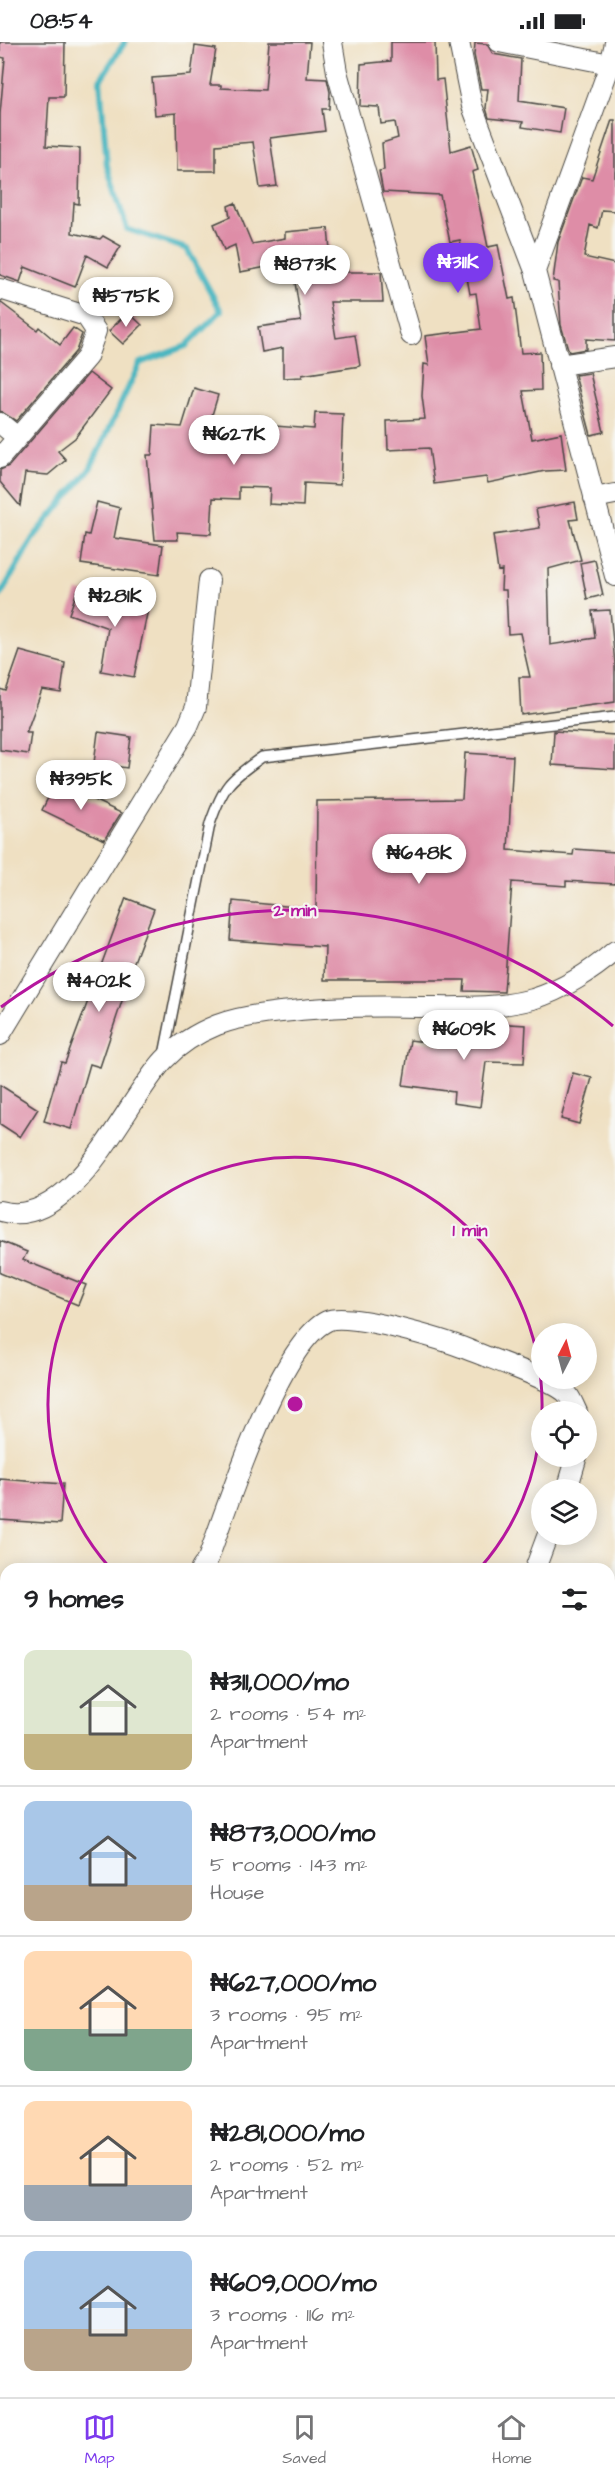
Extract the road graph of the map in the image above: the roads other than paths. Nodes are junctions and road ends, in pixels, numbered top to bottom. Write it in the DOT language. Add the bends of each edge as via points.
graph roads {
  1 [pos="332,42"];
  2 [pos="459,42"];
  3 [pos="500,42"];
  4 [pos="615,43"];
  5 [pos="612,65"];
  6 [pos="535,271"];
  7 [pos="0,289"];
  8 [pos="411,334"];
  9 [pos="615,357"];
  10 [pos="559,365"];
  11 [pos="0,423"];
  12 [pos="17,437"];
  13 [pos="0,458"];
  14 [pos="615,494"];
  15 [pos="594,498"];
  16 [pos="615,576"];
  17 [pos="208,580"];
  18 [pos="615,717"];
  19 [pos="615,951"];
  20 [pos="0,1035"];
  21 [pos="163,1061"];
  22 [pos="0,1211"];
  23 [pos="571,1401"];
  24 [pos="544,1545"];
  25 [pos="205,1563"];
  26 [pos="537,1563"];
  1 -- 8 [label="street" via="337,72"];
  2 -- 6 [label="street" via="472,106"];
  3 -- 5 [label="street"];
  4 -- 5 [label="street"];
  5 -- 6 [label="street"];
  6 -- 10 [label="street"];
  7 -- 12 [label="street" via="86,316 96,331 87,357"];
  9 -- 10 [label="street"];
  10 -- 15 [label="street"];
  11 -- 12 [label="street"];
  12 -- 13 [label="street"];
  14 -- 15 [label="street"];
  15 -- 16 [label="street"];
  17 -- 20 [label="street" via="196,707 188,726"];
  18 -- 21 [label="lane" via="262,757 237,774 221,793 210,824"];
  19 -- 21 [label="street" via="567,984 527,1000 482,1007 337,1006 253,1015 217,1025 185,1041"];
  21 -- 22 [label="street" via="82,1175 60,1196 38,1209 14,1215"];
  23 -- 25 [label="street" via="567,1394 538,1378 453,1343 407,1330 328,1320 310,1333 267,1401"];
  24 -- 26 [label="street"];
}
